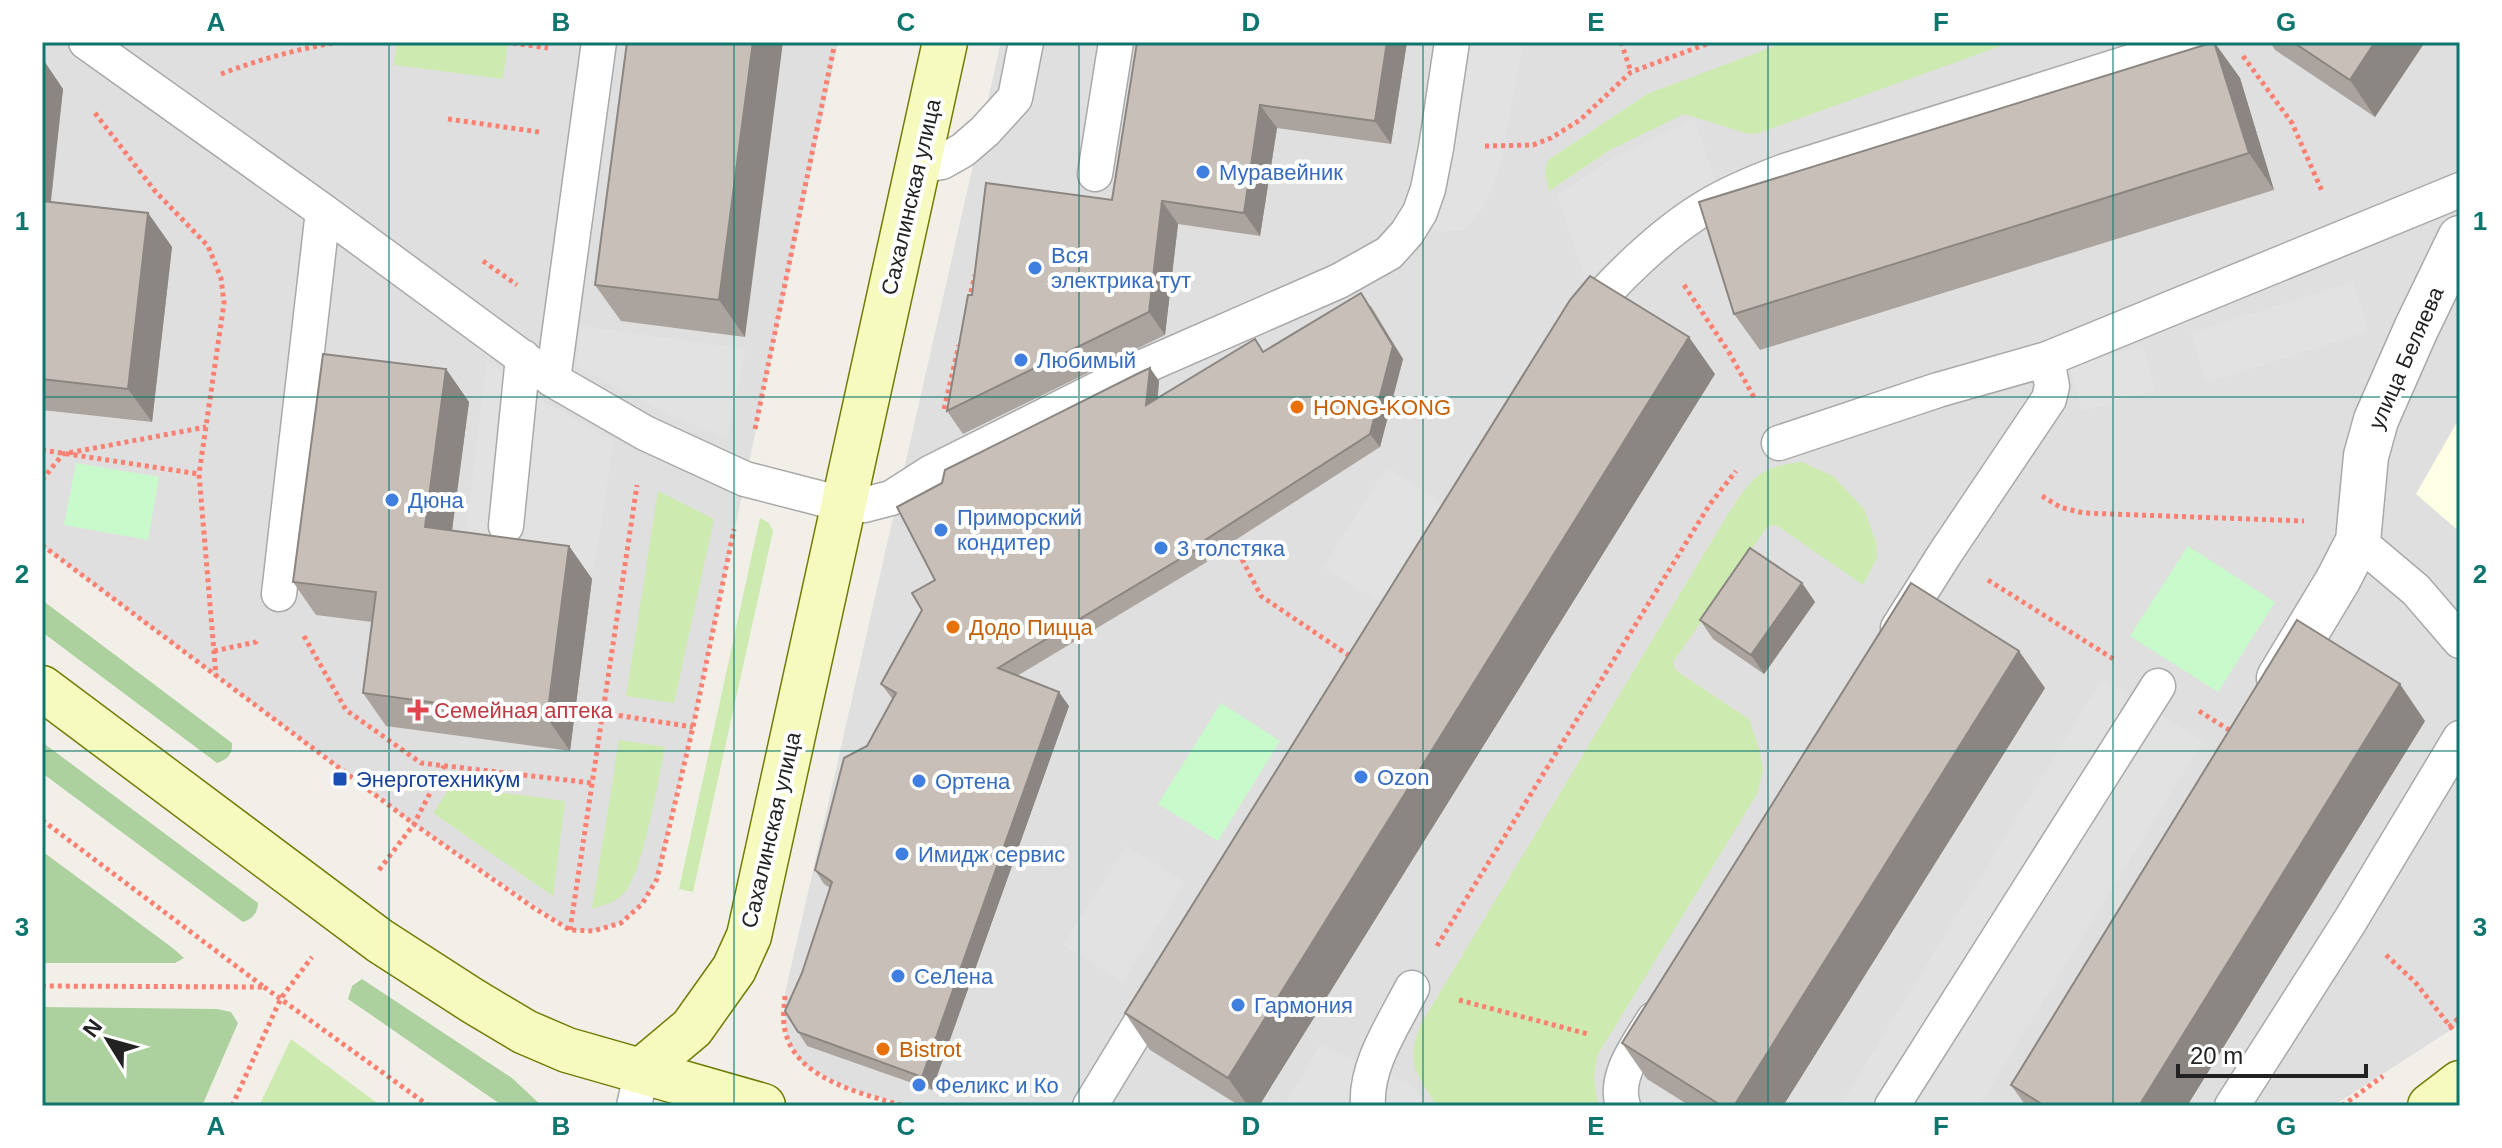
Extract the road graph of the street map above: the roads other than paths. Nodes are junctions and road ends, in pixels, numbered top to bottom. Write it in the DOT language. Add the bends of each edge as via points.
graph roads {
  1 [pos="599,42"];
  2 [pos="945,42"];
  3 [pos="1026,42"];
  4 [pos="1116,42"];
  5 [pos="1452,42"];
  6 [pos="2194,42"];
  7 [pos="101,47"];
  8 [pos="918,166"];
  9 [pos="1095,174"];
  10 [pos="2460,190"];
  11 [pos="323,211"];
  12 [pos="2460,238"];
  13 [pos="1561,345"];
  14 [pos="523,357"];
  15 [pos="2047,359"];
  16 [pos="553,380"];
  17 [pos="1779,443"];
  18 [pos="842,504"];
  19 [pos="506,526"];
  20 [pos="2358,541"];
  21 [pos="279,594"];
  22 [pos="2460,641"];
  23 [pos="1879,659"];
  24 [pos="2158,686"];
  25 [pos="42,688"];
  26 [pos="2258,712"];
  27 [pos="2460,738"];
  28 [pos="1180,958"];
  29 [pos="1412,988"];
  30 [pos="1670,994"];
  31 [pos="2460,1083"];
  32 [pos="638,1088"];
  33 [pos="763,1106"];
  34 [pos="1090,1106"];
  35 [pos="1368,1106"];
  36 [pos="1623,1106"];
  37 [pos="1892,1106"];
  38 [pos="2232,1106"];
  39 [pos="2430,1106"];
  1 -- 16 [label="lane"];
  2 -- 8 [label="main road, Сахалинская улица"];
  3 -- 8 [label="lane" via="1015,98 963,150 942,162"];
  4 -- 9 [label="lane"];
  5 -- 18 [label="lane" via="1428,189 1420,212 1389,253 1339,281 1138,369 930,473 891,498"];
  6 -- 13 [label="lane" via="1763,179 1706,207 1657,244"];
  7 -- 11 [label="lane"];
  8 -- 18 [label="main road, Сахалинская улица"];
  10 -- 15 [label="lane"];
  11 -- 14 [label="lane"];
  11 -- 21 [label="lane"];
  12 -- 20 [label="street, улица Беляева" via="2376,420 2366,456"];
  14 -- 16 [label="lane"];
  14 -- 19 [label="lane"];
  15 -- 17 [label="lane"];
  15 -- 23 [label="lane" via="2049,399"];
  16 -- 18 [label="lane" via="645,433 745,479"];
  18 -- 32 [label="main road, Сахалинская улица" via="749,936 734,969 692,1028"];
  20 -- 22 [label="lane" via="2416,590"];
  20 -- 26 [label="street, улица Беляева"];
  24 -- 37 [label="lane"];
  25 -- 32 [label="main road" via="380,941 525,1032"];
  27 -- 38 [label="lane"];
  28 -- 34 [label="lane"];
  29 -- 35 [label="lane" via="1374,1066"];
  30 -- 36 [label="lane" via="1620,1084"];
  31 -- 39 [label="main road"];
  32 -- 33 [label="main road"];
}
